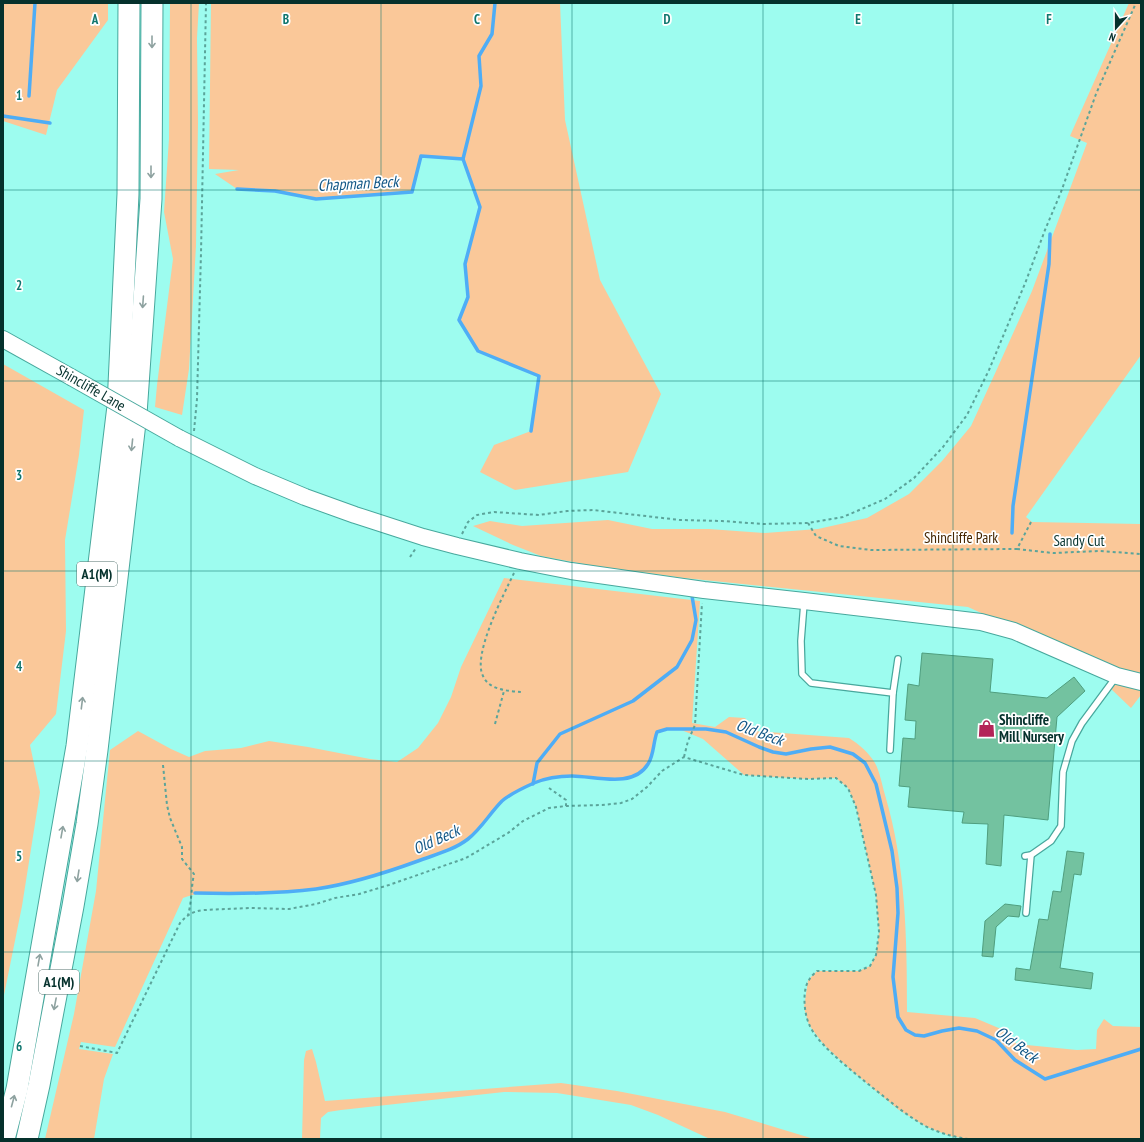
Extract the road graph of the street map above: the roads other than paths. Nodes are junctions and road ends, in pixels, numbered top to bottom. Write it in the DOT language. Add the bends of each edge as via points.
graph roads {
  1 [pos="129,3"];
  2 [pos="152,3"];
  3 [pos="3,338"];
  4 [pos="804,601"];
  5 [pos="898,659"];
  6 [pos="1117,676"];
  7 [pos="1141,682"];
  8 [pos="893,693"];
  9 [pos="890,750"];
  10 [pos="1031,855"];
  11 [pos="1024,856"];
  12 [pos="1026,913"];
  13 [pos="4,1139"];
  14 [pos="27,1139"];
  13 -- 1 [label="highway, A1(M), one-way" via="17,1089 77,746 118,406 128,194"];
  2 -- 14 [label="highway, A1(M), one-way" via="151,199 136,414 88,816 41,1077"];
  3 -- 4 [label="main road, Shincliffe Lane, bridge" via="185,441 255,476 370,520 457,546 571,571"];
  4 -- 6 [label="main road, Shincliffe Lane" via="981,622 1014,631"];
  4 -- 8 [label="lane" via="802,674 812,683"];
  5 -- 8 [label="lane"];
  6 -- 7 [label="main road, Shincliffe Lane"];
  6 -- 10 [label="lane" via="1082,723 1072,742 1063,772 1061,826 1051,841"];
  8 -- 9 [label="lane"];
  10 -- 11 [label="lane"];
  10 -- 12 [label="lane"];
}
